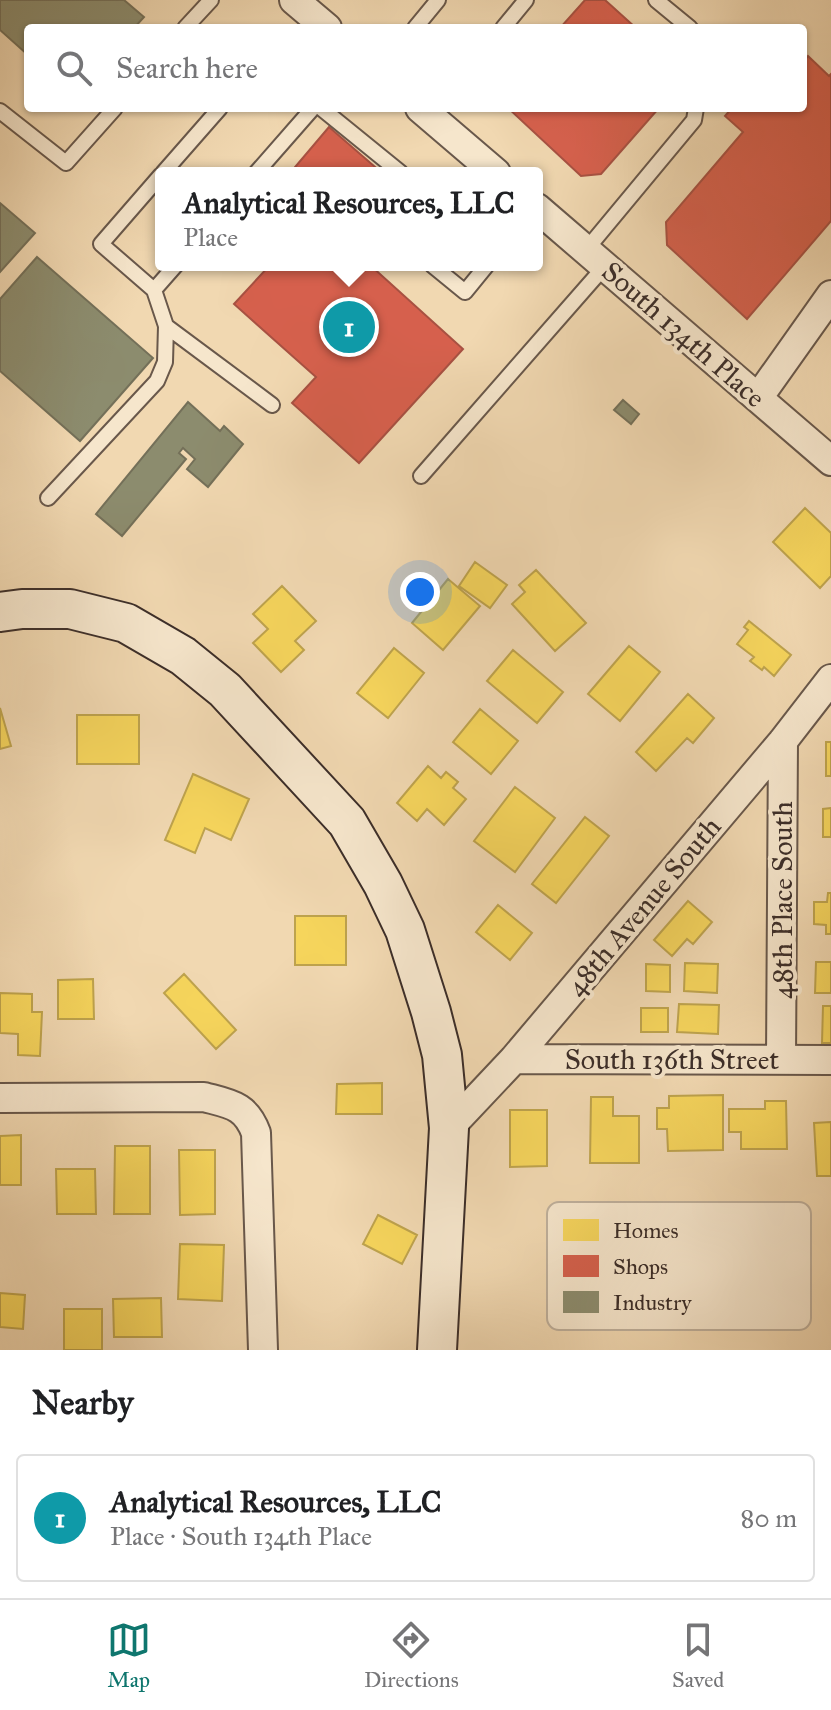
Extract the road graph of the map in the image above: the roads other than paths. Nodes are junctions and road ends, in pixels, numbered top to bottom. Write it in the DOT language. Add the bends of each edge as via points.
graph roads {
  1 [pos="188,0"];
  2 [pos="294,0"];
  3 [pos="438,0"];
  4 [pos="526,0"];
  5 [pos="656,0"];
  6 [pos="205,5"];
  7 [pos="188,24"];
  8 [pos="322,24"];
  9 [pos="418,24"];
  10 [pos="506,24"];
  11 [pos="685,24"];
  12 [pos="0,111"];
  13 [pos="111,112"];
  14 [pos="216,112"];
  15 [pos="309,112"];
  16 [pos="326,112"];
  17 [pos="430,112"];
  18 [pos="695,112"];
  19 [pos="168,167"];
  20 [pos="261,167"];
  21 [pos="394,167"];
  22 [pos="488,167"];
  23 [pos="155,182"];
  24 [pos="543,213"];
  25 [pos="595,258"];
  26 [pos="171,271"];
  27 [pos="439,271"];
  28 [pos="482,271"];
  29 [pos="154,290"];
  30 [pos="831,295"];
  31 [pos="166,326"];
  32 [pos="758,398"];
  33 [pos="272,405"];
  34 [pos="831,461"];
  35 [pos="421,476"];
  36 [pos="48,498"];
  37 [pos="0,612"];
  38 [pos="831,679"];
  39 [pos="783,741"];
  40 [pos="514,1059"];
  41 [pos="781,1059"];
  42 [pos="831,1060"];
  43 [pos="0,1098"];
  44 [pos="449,1128"];
  45 [pos="263,1350"];
  46 [pos="437,1350"];
  1 -- 6 [label="lane"];
  2 -- 8 [label="street"];
  3 -- 9 [label="lane"];
  4 -- 10 [label="lane"];
  5 -- 11 [label="lane"];
  6 -- 7 [label="lane"];
  12 -- 13 [label="lane" via="66,163"];
  14 -- 19 [label="lane"];
  15 -- 20 [label="lane"];
  16 -- 21 [label="lane"];
  17 -- 22 [label="street"];
  18 -- 25 [label="lane"];
  23 -- 29 [label="lane" via="101,244"];
  24 -- 25 [label="street, South 134th Place"];
  25 -- 32 [label="street, South 134th Place"];
  25 -- 35 [label="lane"];
  26 -- 29 [label="lane"];
  27 -- 28 [label="lane" via="465,292"];
  29 -- 31 [label="lane"];
  30 -- 32 [label="street"];
  31 -- 33 [label="lane"];
  31 -- 36 [label="lane" via="165,362 157,381"];
  32 -- 34 [label="street, South 134th Place"];
  37 -- 44 [label="street" via="70,609 126,623 183,656 225,690 347,822 405,930 442,1055"];
  38 -- 39 [label="street, 48th Avenue South"];
  39 -- 40 [label="street, 48th Avenue South"];
  39 -- 41 [label="street, 48th Place South"];
  40 -- 41 [label="street, South 136th Street"];
  40 -- 44 [label="street, 48th Avenue South"];
  41 -- 42 [label="street, South 136th Street"];
  43 -- 45 [label="street" via="204,1097 235,1105 250,1117 256,1133"];
  44 -- 46 [label="street"];
}
